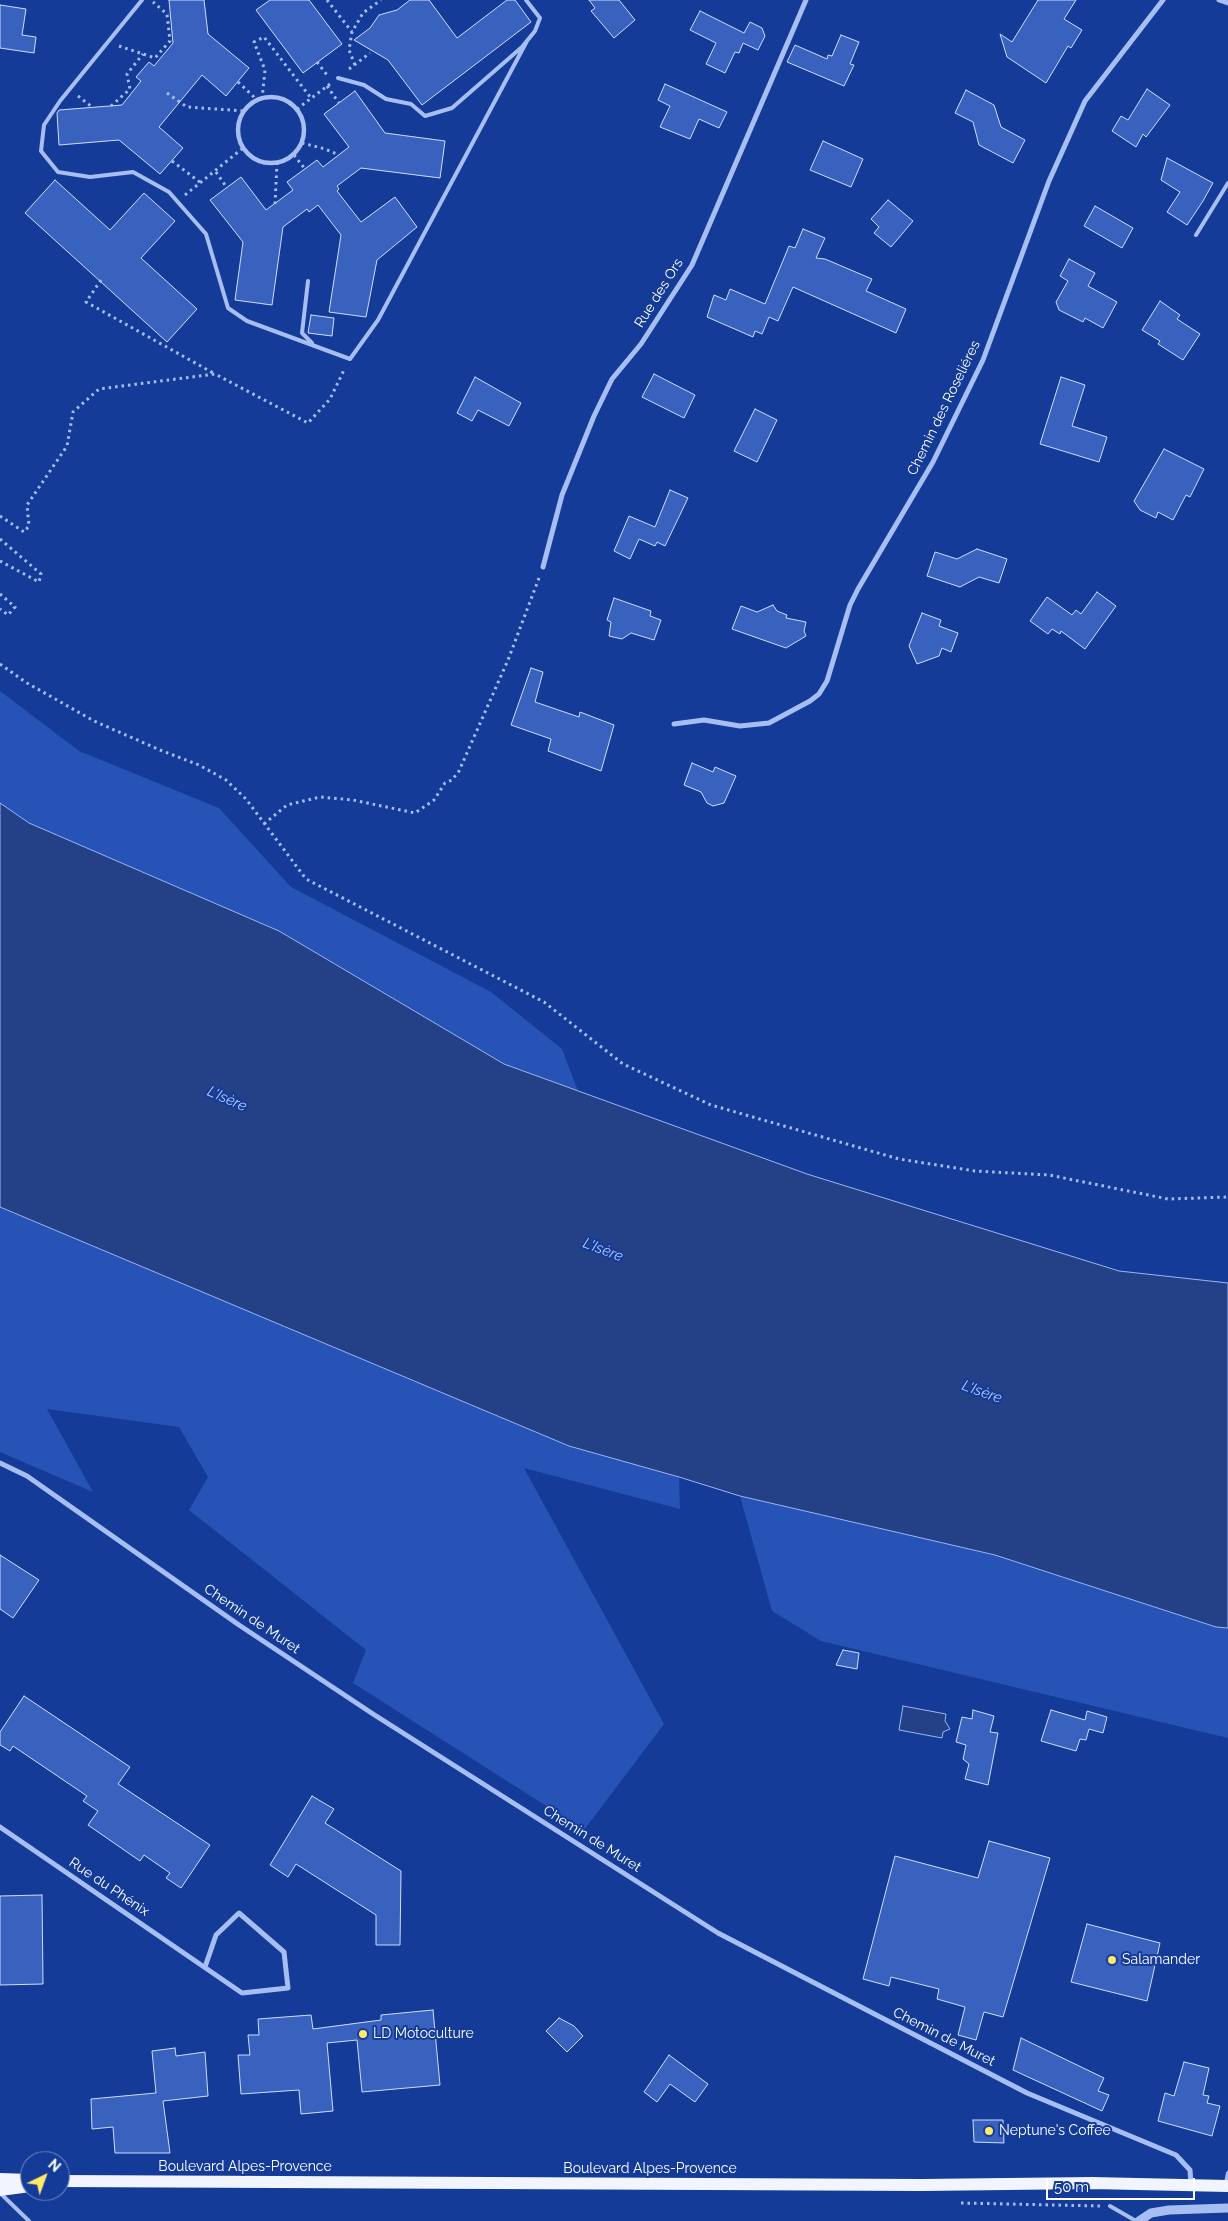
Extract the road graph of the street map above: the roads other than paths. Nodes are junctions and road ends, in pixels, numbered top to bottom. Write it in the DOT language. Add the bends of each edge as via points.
graph roads {
  1 [pos="142,0"];
  2 [pos="526,0"];
  3 [pos="806,0"];
  4 [pos="1163,0"];
  5 [pos="1219,0"];
  6 [pos="1228,4"];
  7 [pos="527,41"];
  8 [pos="338,78"];
  9 [pos="277,163"];
  10 [pos="1228,183"];
  11 [pos="1196,235"];
  12 [pos="308,281"];
  13 [pos="314,345"];
  14 [pos="543,567"];
  15 [pos="674,724"];
  16 [pos="0,1463"];
  17 [pos="0,1827"];
  18 [pos="205,1967"];
  19 [pos="0,2179"];
  20 [pos="20,2180"];
  21 [pos="70,2182"];
  22 [pos="1227,2182"];
  23 [pos="1192,2185"];
  24 [pos="20,2188"];
  25 [pos="0,2191"];
  26 [pos="1110,2206"];
  27 [pos="1228,2208"];
  28 [pos="30,2221"];
  29 [pos="1138,2221"];
  1 -- 13 [label="lane" via="44,125 41,150 58,172 90,178 134,172 169,192 206,234 228,308 246,321"];
  2 -- 7 [label="lane" via="540,18"];
  3 -- 14 [label="street, Rue des Ors" via="692,266 640,344 612,379 594,416 562,496"];
  4 -- 15 [label="street, Chemin des Roseliéres" via="1085,101 1049,181 983,360 933,462 850,605 827,681 819,694 769,723 740,726 704,720"];
  5 -- 6 [label="street"];
  7 -- 8 [label="lane" via="452,108 425,116 411,104 386,99 364,85"];
  7 -- 13 [label="lane" via="378,320 350,359"];
  9 -- 9 [label="street" via="257,160 243,148 238,130 244,111 256,101 277,97 294,106 304,121 305,131 294,155"];
  10 -- 11 [label="lane"];
  12 -- 13 [label="lane" via="302,334"];
  16 -- 23 [label="street, Chemin de Muret" via="35,1481 373,1714 718,1933 1027,2093 1176,2155 1190,2170"];
  17 -- 18 [label="street, Rue du Phénix"];
  18 -- 18 [label="street, Rue du Phénix" via="242,1993 288,1988 284,1952 239,1913 216,1935"];
  19 -- 20 [label="main road"];
  21 -- 23 [label="main road, Boulevard Alpes-Provence"];
  22 -- 23 [label="main road, Boulevard Alpes-Provence"];
  24 -- 25 [label="main road"];
  25 -- 28 [label="lane"];
  26 -- 29 [label="lane"];
  27 -- 29 [label="street" via="1151,2212"];
}
